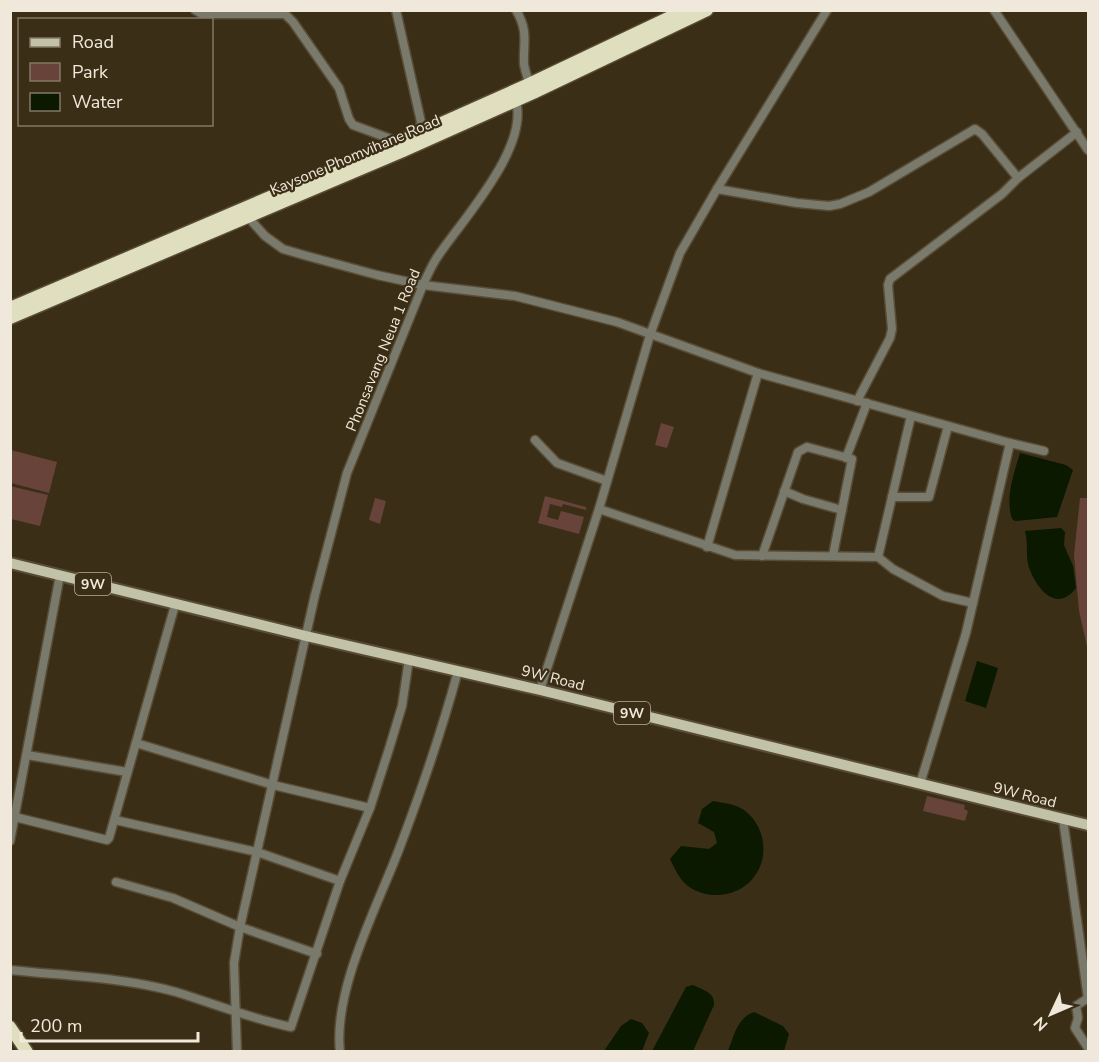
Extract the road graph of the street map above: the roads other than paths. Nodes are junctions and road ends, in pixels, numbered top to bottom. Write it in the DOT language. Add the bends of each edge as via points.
graph roads {
  1 [pos="195,10"];
  2 [pos="396,10"];
  3 [pos="516,10"];
  4 [pos="685,10"];
  5 [pos="707,10"];
  6 [pos="827,10"];
  7 [pos="994,10"];
  8 [pos="529,84"];
  9 [pos="514,96"];
  10 [pos="1077,132"];
  11 [pos="418,134"];
  12 [pos="399,142"];
  13 [pos="1089,150"];
  14 [pos="1018,178"];
  15 [pos="717,189"];
  16 [pos="249,217"];
  17 [pos="423,285"];
  18 [pos="10,308"];
  19 [pos="10,318"];
  20 [pos="650,335"];
  21 [pos="758,373"];
  22 [pos="857,400"];
  23 [pos="867,403"];
  24 [pos="911,416"];
  25 [pos="948,426"];
  26 [pos="535,440"];
  27 [pos="1010,443"];
  28 [pos="1044,451"];
  29 [pos="846,458"];
  30 [pos="608,481"];
  31 [pos="784,491"];
  32 [pos="892,498"];
  33 [pos="599,509"];
  34 [pos="842,510"];
  35 [pos="707,547"];
  36 [pos="833,555"];
  37 [pos="762,556"];
  38 [pos="878,557"];
  39 [pos="10,563"];
  40 [pos="60,575"];
  41 [pos="973,603"];
  42 [pos="175,605"];
  43 [pos="306,636"];
  44 [pos="409,659"];
  45 [pos="458,671"];
  46 [pos="540,690"];
  47 [pos="136,743"];
  48 [pos="27,755"];
  49 [pos="127,772"];
  50 [pos="920,784"];
  51 [pos="273,785"];
  52 [pos="370,808"];
  53 [pos="15,817"];
  54 [pos="1063,819"];
  55 [pos="115,820"];
  56 [pos="1089,825"];
  57 [pos="10,841"];
  58 [pos="257,852"];
  59 [pos="340,881"];
  60 [pos="116,882"];
  61 [pos="240,927"];
  62 [pos="317,954"];
  63 [pos="10,970"];
  64 [pos="1088,998"];
  65 [pos="234,1012"];
  66 [pos="10,1027"];
  67 [pos="1089,1048"];
  68 [pos="27,1052"];
  69 [pos="237,1052"];
  70 [pos="340,1052"];
  1 -- 12 [label="street" via="202,14 285,14 339,88 353,125"];
  2 -- 11 [label="street" via="421,122"];
  3 -- 8 [label="street" via="526,35 524,64"];
  4 -- 8 [label="highway, Kaysone Phomvihane Road"];
  5 -- 9 [label="highway, Kaysone Phomvihane Road"];
  6 -- 15 [label="street"];
  7 -- 10 [label="street"];
  8 -- 9 [label="highway, Kaysone Phomvihane Road"];
  9 -- 11 [label="highway, Kaysone Phomvihane Road"];
  9 -- 16 [label="highway, Kaysone Phomvihane Road"];
  9 -- 17 [label="street, Phonsavang Neua 1 Road" via="516,125 502,164"];
  10 -- 13 [label="street"];
  10 -- 14 [label="street"];
  11 -- 12 [label="highway, Kaysone Phomvihane Road"];
  12 -- 18 [label="highway, Kaysone Phomvihane Road"];
  14 -- 15 [label="street" via="975,129 870,192 840,204 797,203"];
  14 -- 22 [label="street" via="890,279 890,338"];
  15 -- 20 [label="street" via="680,253"];
  16 -- 17 [label="street" via="283,249"];
  16 -- 19 [label="highway, Kaysone Phomvihane Road"];
  17 -- 20 [label="street" via="515,296 617,322"];
  17 -- 43 [label="street, Phonsavang Neua 1 Road" via="347,473"];
  20 -- 21 [label="street"];
  20 -- 30 [label="street"];
  21 -- 22 [label="street"];
  21 -- 35 [label="street"];
  22 -- 23 [label="street"];
  23 -- 24 [label="street"];
  23 -- 29 [label="street"];
  24 -- 25 [label="street"];
  24 -- 32 [label="street"];
  25 -- 27 [label="street"];
  25 -- 32 [label="street" via="929,497"];
  26 -- 30 [label="street" via="557,464"];
  27 -- 28 [label="street"];
  27 -- 41 [label="street"];
  29 -- 31 [label="street" via="807,447 798,452"];
  29 -- 34 [label="street" via="852,459"];
  30 -- 33 [label="street"];
  31 -- 34 [label="street"];
  31 -- 37 [label="street"];
  32 -- 38 [label="street"];
  33 -- 35 [label="street"];
  33 -- 46 [label="street"];
  34 -- 36 [label="street"];
  35 -- 37 [label="street" via="735,555"];
  36 -- 37 [label="street"];
  36 -- 38 [label="street"];
  38 -- 41 [label="street" via="892,569 943,596"];
  39 -- 40 [label="main road, 9W Road / 9W"];
  40 -- 42 [label="main road, 9W Road / 9W"];
  40 -- 48 [label="street"];
  41 -- 50 [label="street"];
  42 -- 43 [label="main road, 9W Road / 9W"];
  42 -- 47 [label="street"];
  43 -- 44 [label="main road, 9W Road / 9W"];
  43 -- 51 [label="street, Phonsavang Neua 1 Road"];
  44 -- 45 [label="main road, 9W Road / 9W"];
  44 -- 52 [label="street" via="402,706"];
  45 -- 46 [label="main road, 9W Road / 9W"];
  45 -- 70 [label="street" via="418,800 354,963 338,1031"];
  46 -- 50 [label="main road, 9W Road / 9W"];
  47 -- 49 [label="street"];
  47 -- 51 [label="street"];
  48 -- 49 [label="street"];
  48 -- 53 [label="street"];
  49 -- 55 [label="street"];
  50 -- 54 [label="main road, 9W Road / 9W"];
  51 -- 52 [label="street"];
  51 -- 58 [label="street, Phonsavang Neua 1 Road"];
  52 -- 59 [label="street"];
  53 -- 55 [label="street" via="107,840"];
  53 -- 57 [label="street"];
  54 -- 56 [label="main road, 9W Road / 9W"];
  54 -- 64 [label="street"];
  55 -- 58 [label="street"];
  58 -- 59 [label="street"];
  58 -- 61 [label="street, Phonsavang Neua 1 Road"];
  59 -- 62 [label="street"];
  60 -- 61 [label="street" via="173,898"];
  61 -- 62 [label="street"];
  61 -- 65 [label="street, Phonsavang Neua 1 Road" via="234,963"];
  62 -- 65 [label="street" via="291,1027"];
  63 -- 65 [label="street" via="129,982 175,992"];
  64 -- 67 [label="street" via="1076,1006 1075,1028"];
  65 -- 69 [label="street, Phonsavang Neua 1 Road"];
  66 -- 68 [label="highway"];
}
